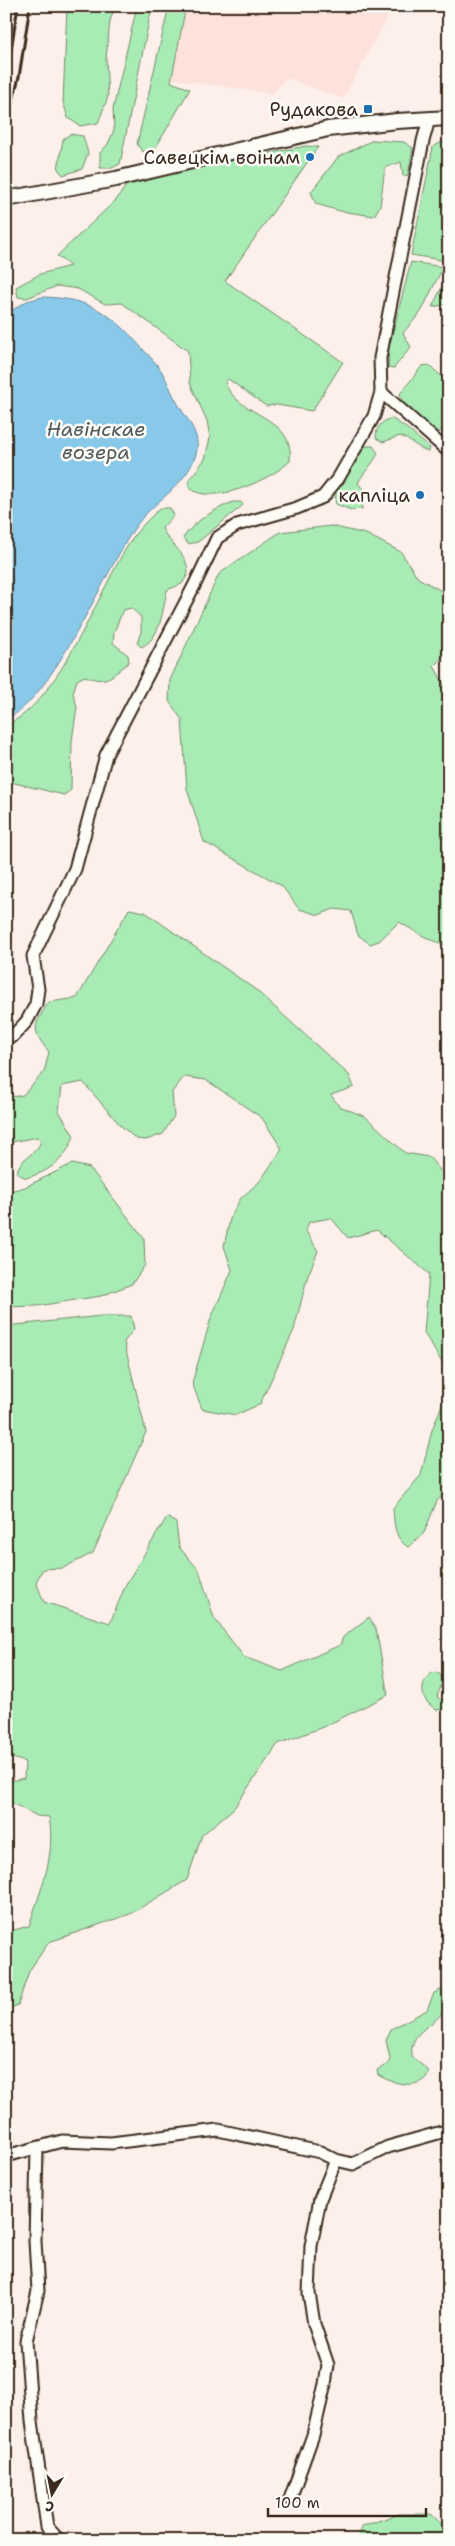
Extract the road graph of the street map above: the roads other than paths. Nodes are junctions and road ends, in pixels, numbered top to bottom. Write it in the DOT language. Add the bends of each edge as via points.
graph roads {
  1 [pos="449,118"];
  2 [pos="429,119"];
  3 [pos="6,199"];
  4 [pos="381,392"];
  5 [pos="449,452"];
  6 [pos="6,1039"];
  7 [pos="449,2130"];
  8 [pos="37,2148"];
  9 [pos="6,2156"];
  10 [pos="336,2160"];
  11 [pos="290,2499"];
  12 [pos="59,2540"];
  1 -- 2 [label="main road"];
  2 -- 3 [label="main road" via="328,129 116,179"];
  2 -- 4 [label="street" via="380,358"];
  4 -- 5 [label="street"];
  4 -- 6 [label="street" via="364,435 323,497 237,525 217,538 106,755 75,869 33,956 38,989 36,1004 27,1021"];
  7 -- 10 [label="street" via="388,2147 353,2164"];
  8 -- 9 [label="street"];
  8 -- 10 [label="street" via="62,2141 111,2143 218,2130 320,2152"];
  8 -- 12 [label="street" via="38,2291 26,2341 32,2421 47,2526"];
  10 -- 11 [label="street" via="320,2199 309,2293 314,2324 328,2364 313,2435"];
}
